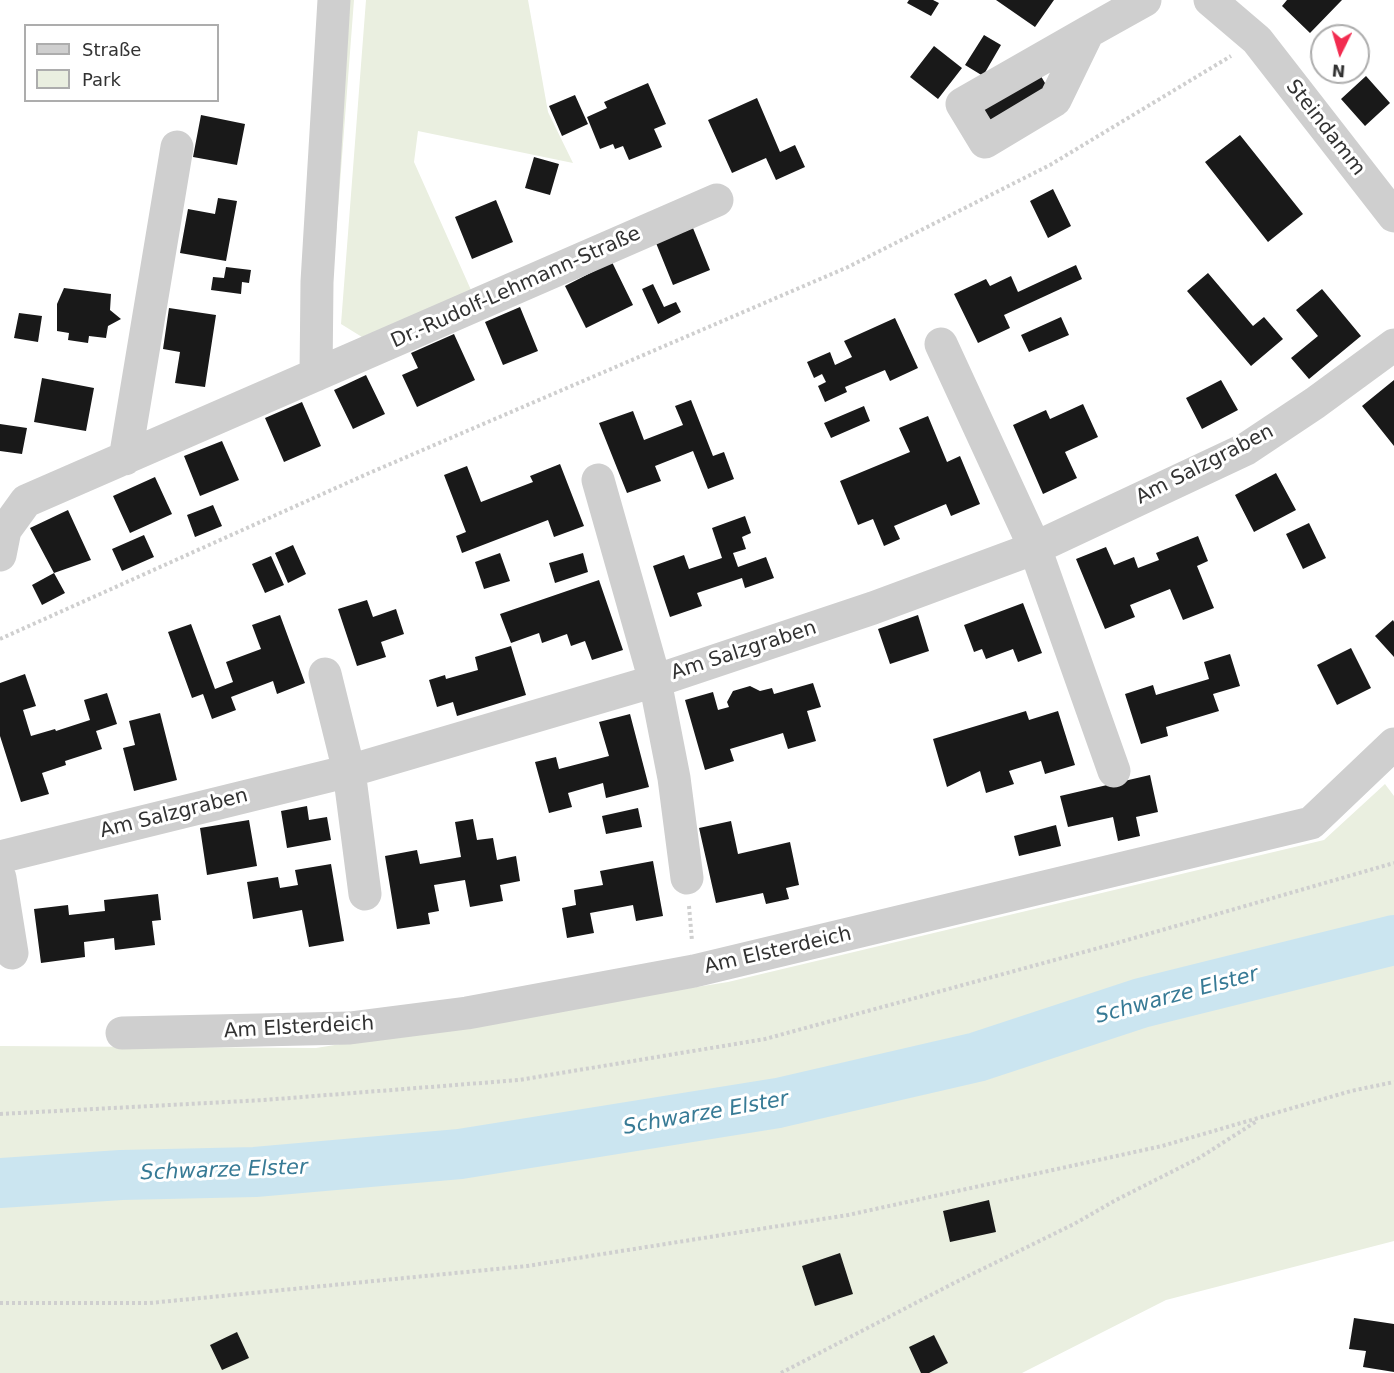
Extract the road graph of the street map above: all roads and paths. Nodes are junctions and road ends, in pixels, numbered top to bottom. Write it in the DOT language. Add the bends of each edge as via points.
graph roads {
  1 [pos="334,0"];
  2 [pos="1145,0"];
  3 [pos="1210,0"];
  4 [pos="1088,32"];
  5 [pos="1257,40"];
  6 [pos="177,147"];
  7 [pos="717,200"];
  8 [pos="1394,216"];
  9 [pos="940,344"];
  10 [pos="1394,345"];
  11 [pos="316,375"];
  12 [pos="125,459"];
  13 [pos="598,480"];
  14 [pos="1035,548"];
  15 [pos="0,555"];
  16 [pos="0,634"];
  17 [pos="9,635"];
  18 [pos="0,639"];
  19 [pos="325,674"];
  20 [pos="655,681"];
  21 [pos="1394,744"];
  22 [pos="348,771"];
  23 [pos="1114,771"];
  24 [pos="0,857"];
  25 [pos="1394,863"];
  26 [pos="0,878"];
  27 [pos="687,878"];
  28 [pos="365,894"];
  29 [pos="12,953"];
  30 [pos="694,971"];
  31 [pos="122,1033"];
  32 [pos="1394,1082"];
  33 [pos="0,1114"];
  34 [pos="1263,1118"];
  35 [pos="0,1303"];
  36 [pos="781,1373"];
  1 -- 11 [label="street" via="317,282"];
  2 -- 4 [label="street"];
  3 -- 5 [label="street, Steindamm"];
  5 -- 8 [label="street, Steindamm"];
  5 -- 17 [label="path" via="1050,165 848,267 367,474"];
  6 -- 12 [label="street"];
  7 -- 11 [label="street, Dr.-Rudolf-Lehmann-Straße"];
  9 -- 14 [label="street"];
  10 -- 14 [label="street, Am Salzgraben" via="1246,449"];
  11 -- 12 [label="street, Dr.-Rudolf-Lehmann-Straße"];
  12 -- 15 [label="street, Dr.-Rudolf-Lehmann-Straße" via="26,501 5,530"];
  13 -- 20 [label="street, Am Salzgraben"];
  14 -- 20 [label="street, Am Salzgraben" via="873,608"];
  14 -- 23 [label="street"];
  16 -- 17 [label="path"];
  17 -- 18 [label="path"];
  19 -- 22 [label="street"];
  20 -- 22 [label="street, Am Salzgraben"];
  20 -- 27 [label="street, Am Salzgraben" via="674,778"];
  21 -- 30 [label="street, Am Elsterdeich" via="1311,824"];
  22 -- 24 [label="street, Am Salzgraben"];
  22 -- 28 [label="street"];
  25 -- 33 [label="path" via="765,1040 519,1080 264,1100"];
  26 -- 29 [label="street"];
  27 -- 30 [label="path"];
  30 -- 31 [label="street, Am Elsterdeich" via="467,1013 350,1028"];
  32 -- 34 [label="path"];
  34 -- 35 [label="path" via="1162,1146 848,1215 527,1266 150,1303"];
  34 -- 36 [label="path" via="1199,1158"];
}
